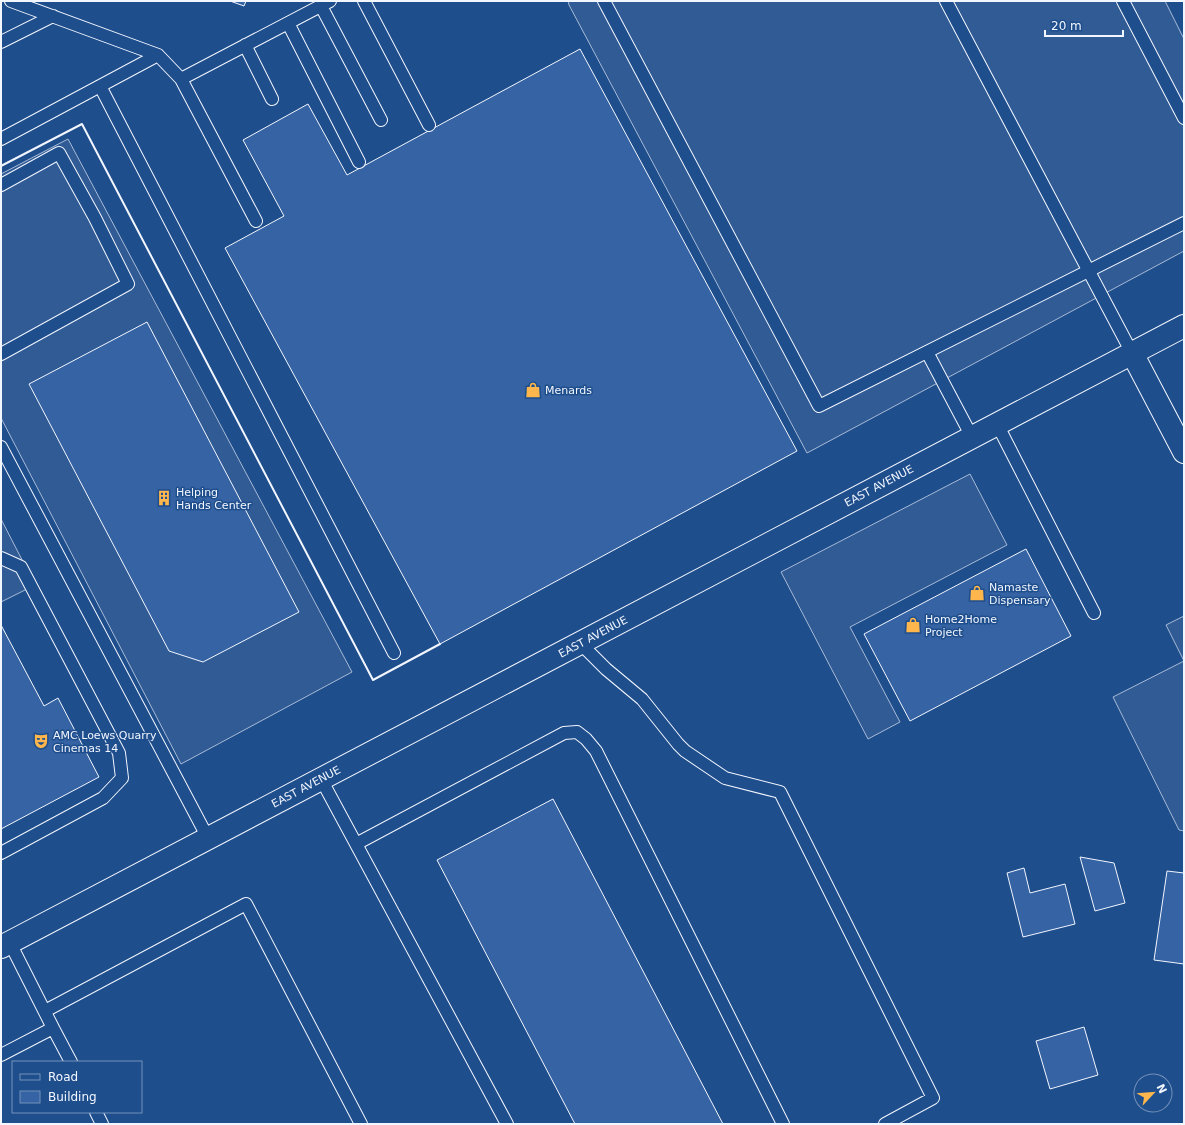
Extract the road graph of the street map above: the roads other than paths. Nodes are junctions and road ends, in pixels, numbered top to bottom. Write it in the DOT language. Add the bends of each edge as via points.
graph roads {
  1 [pos="11,1"];
  2 [pos="364,1"];
  3 [pos="604,1"];
  4 [pos="946,1"];
  5 [pos="1124,1"];
  6 [pos="326,3"];
  7 [pos="53,16"];
  8 [pos="288,23"];
  9 [pos="1,42"];
  10 [pos="245,45"];
  11 [pos="158,55"];
  12 [pos="181,79"];
  13 [pos="100,86"];
  14 [pos="272,99"];
  15 [pos="1184,118"];
  16 [pos="381,120"];
  17 [pos="428,125"];
  18 [pos="1,139"];
  19 [pos="359,162"];
  20 [pos="1,185"];
  21 [pos="256,221"];
  22 [pos="1184,223"];
  23 [pos="1089,271"];
  24 [pos="1184,326"];
  25 [pos="927,352"];
  26 [pos="1132,353"];
  27 [pos="1,354"];
  28 [pos="997,424"];
  29 [pos="972,437"];
  30 [pos="1,447"];
  31 [pos="1184,452"];
  32 [pos="1,558"];
  33 [pos="1094,613"];
  34 [pos="580,643"];
  35 [pos="394,653"];
  36 [pos="321,779"];
  37 [pos="208,838"];
  38 [pos="356,844"];
  39 [pos="1,853"];
  40 [pos="5,945"];
  41 [pos="45,1011"];
  42 [pos="53,1028"];
  43 [pos="1,1054"];
  44 [pos="70,1061"];
  45 [pos="96,1113"];
  46 [pos="102,1124"];
  47 [pos="361,1124"];
  48 [pos="507,1124"];
  49 [pos="783,1124"];
  50 [pos="885,1124"];
  1 -- 7 [label="lane"];
  2 -- 17 [label="lane"];
  3 -- 25 [label="lane" via="819,406"];
  4 -- 23 [label="lane"];
  5 -- 15 [label="lane"];
  6 -- 8 [label="lane"];
  6 -- 16 [label="lane"];
  7 -- 9 [label="lane"];
  7 -- 11 [label="lane"];
  8 -- 10 [label="lane"];
  8 -- 19 [label="lane"];
  10 -- 12 [label="lane"];
  10 -- 14 [label="lane"];
  11 -- 12 [label="lane"];
  11 -- 13 [label="lane"];
  12 -- 21 [label="lane"];
  13 -- 18 [label="lane"];
  13 -- 35 [label="lane"];
  20 -- 27 [label="lane" via="59,153 128,284"];
  22 -- 23 [label="lane"];
  23 -- 25 [label="lane"];
  23 -- 26 [label="lane"];
  24 -- 26 [label="street, EAST AVENUE"];
  25 -- 29 [label="lane"];
  26 -- 28 [label="street, EAST AVENUE"];
  26 -- 31 [label="street"];
  28 -- 29 [label="street, EAST AVENUE"];
  28 -- 33 [label="lane"];
  29 -- 34 [label="street, EAST AVENUE"];
  30 -- 37 [label="lane"];
  32 -- 39 [label="lane" via="21,567 119,753 122,778 103,798"];
  34 -- 36 [label="street, EAST AVENUE"];
  34 -- 50 [label="lane" via="642,699 685,751 726,778 780,792 933,1098"];
  36 -- 37 [label="street, EAST AVENUE"];
  36 -- 38 [label="lane"];
  37 -- 40 [label="street, EAST AVENUE"];
  38 -- 48 [label="lane"];
  38 -- 49 [label="lane" via="564,733 577,732 596,751"];
  40 -- 41 [label="lane"];
  41 -- 42 [label="lane"];
  41 -- 47 [label="lane" via="246,904"];
  42 -- 43 [label="lane"];
  42 -- 44 [label="lane"];
  45 -- 46 [label="lane"];
}
